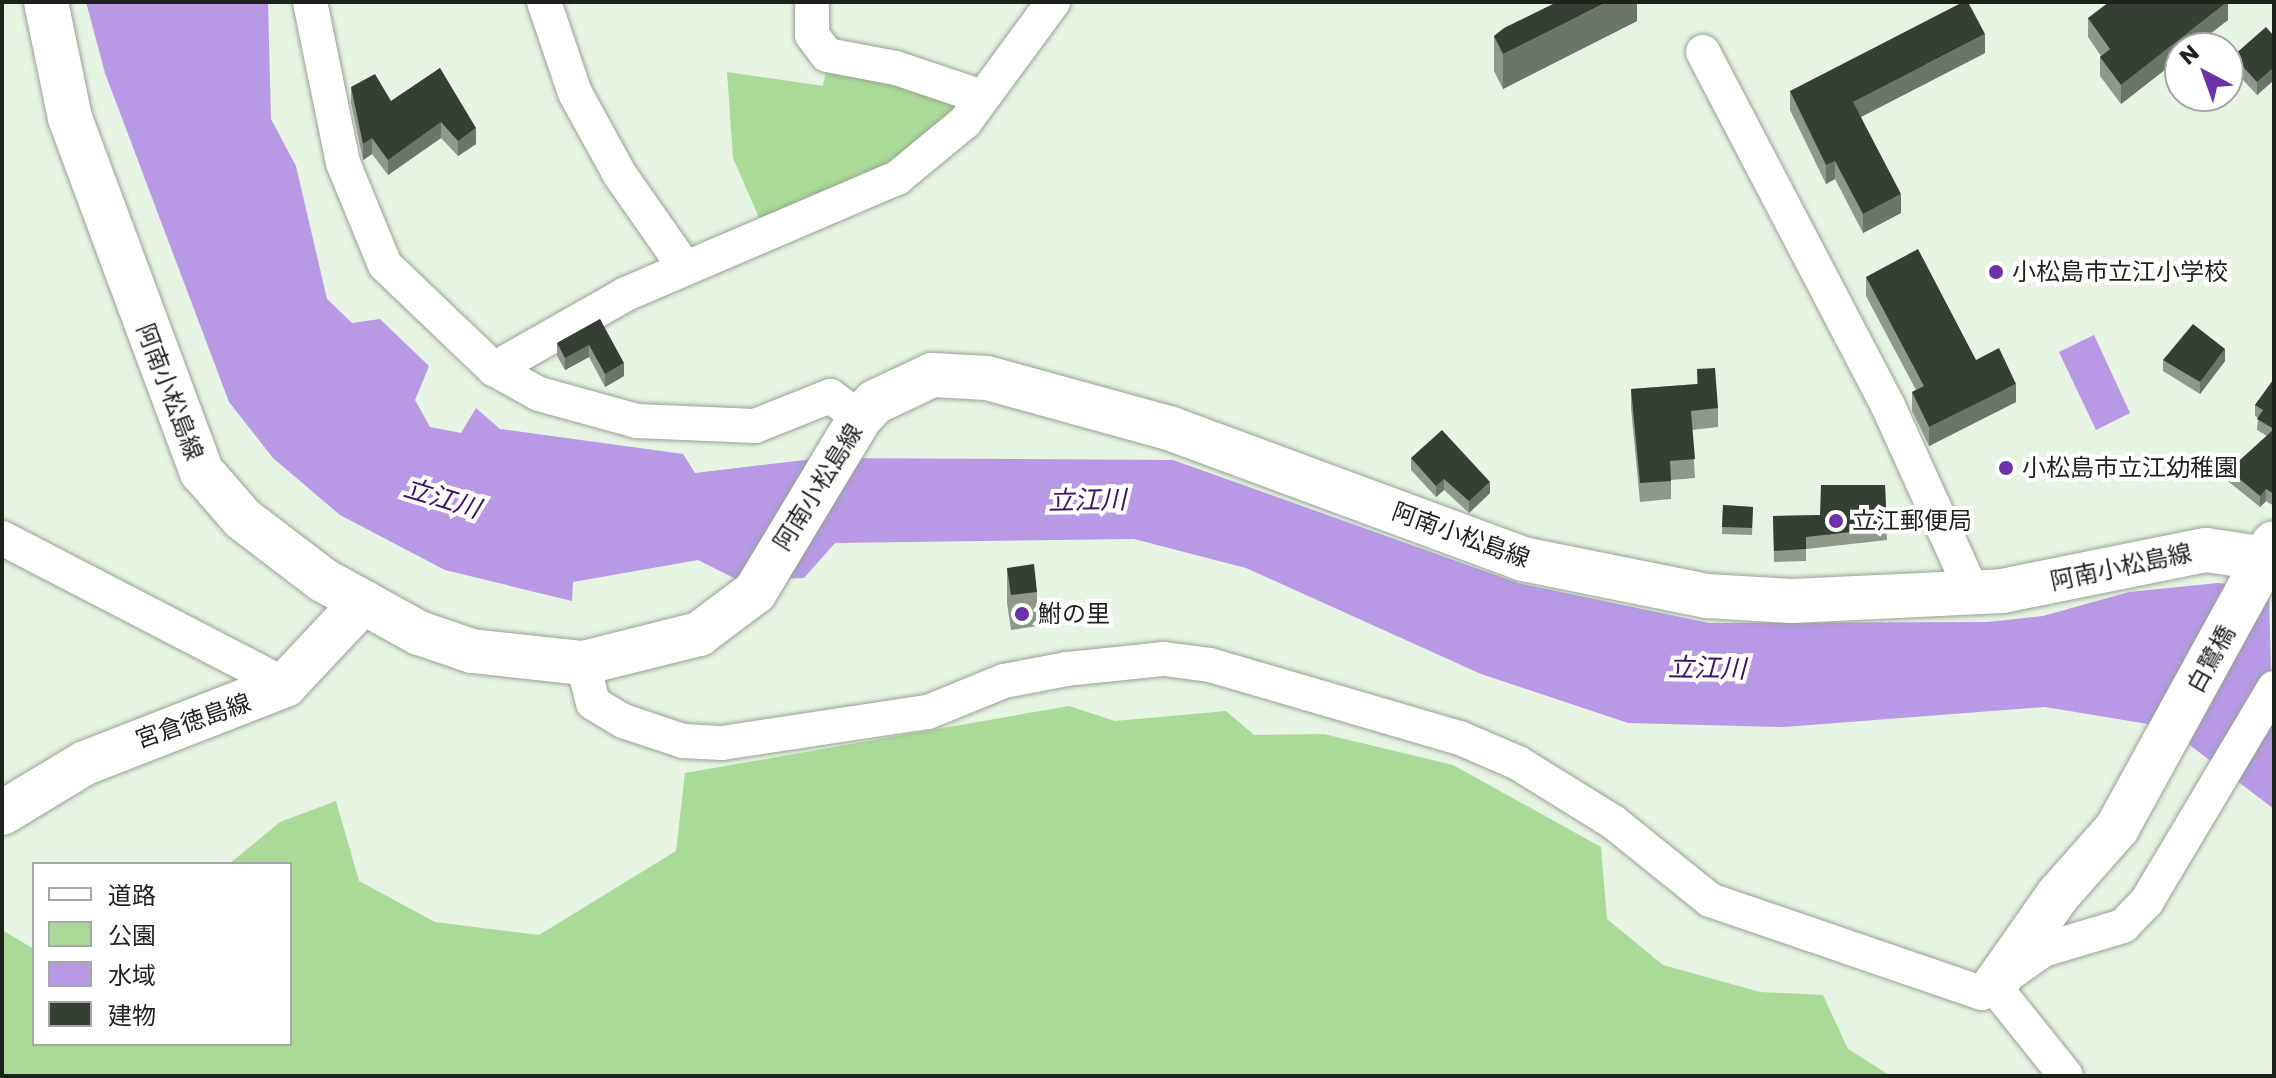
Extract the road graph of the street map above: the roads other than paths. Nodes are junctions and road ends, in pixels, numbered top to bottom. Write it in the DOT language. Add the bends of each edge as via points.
graph roads {
  1 [pos="46,2"];
  2 [pos="310,2"];
  3 [pos="544,2"];
  4 [pos="812,2"];
  5 [pos="1053,2"];
  6 [pos="1703,52"];
  7 [pos="982,97"];
  8 [pos="685,268"];
  9 [pos="494,369"];
  10 [pos="851,430"];
  11 [pos="2,538"];
  12 [pos="2267,560"];
  13 [pos="1971,589"];
  14 [pos="363,602"];
  15 [pos="583,663"];
  16 [pos="285,685"];
  17 [pos="2274,688"];
  18 [pos="2,813"];
  19 [pos="1994,986"];
  20 [pos="2066,1076"];
  1 -- 14 [label="main road, 阿南小松島線" via="70,118 202,472 243,519"];
  2 -- 9 [label="street" via="343,163 385,265"];
  3 -- 8 [label="street" via="575,93 620,175"];
  4 -- 7 [label="street" via="812,35 827,55 896,68"];
  5 -- 7 [label="street"];
  6 -- 13 [label="street" via="1888,406"];
  7 -- 8 [label="street" via="937,151 897,178"];
  8 -- 9 [label="street"];
  9 -- 10 [label="street" via="539,394 637,421 755,426 830,396"];
  10 -- 13 [label="main road, 阿南小松島線" via="875,402 932,375 987,378 1169,428 1457,537 1611,581 1792,601"];
  10 -- 15 [label="main road, 阿南小松島線" via="755,592 671,647"];
  11 -- 16 [label="street"];
  12 -- 13 [label="main road, 阿南小松島線" via="2206,550 2002,591"];
  12 -- 19 [label="main road, 白鷺橋" via="2117,828 2058,895"];
  14 -- 15 [label="main road, 阿南小松島線" via="472,651"];
  14 -- 16 [label="main road, 宮倉徳島線"];
  15 -- 19 [label="street" via="593,703 623,721 683,741 722,743 928,712 1004,681 1067,669 1164,659 1210,665 1460,738 1518,763 1736,913 1958,989 1982,993"];
  16 -- 18 [label="main road, 宮倉徳島線" via="85,763"];
  17 -- 19 [label="street" via="2168,875 2123,926 2043,950"];
  19 -- 20 [label="street"];
}
